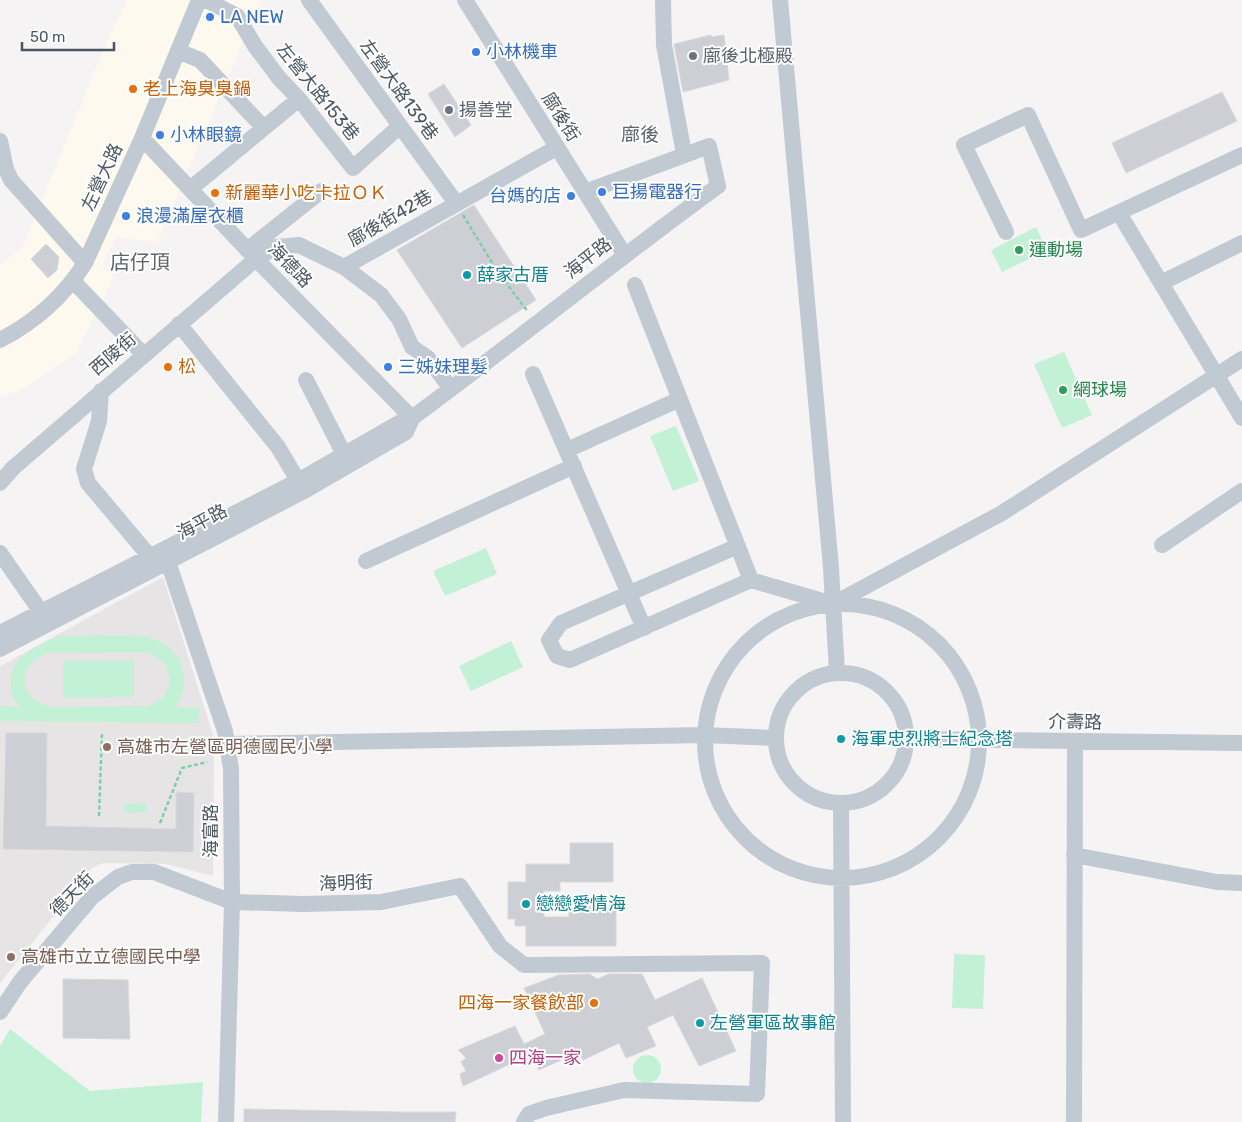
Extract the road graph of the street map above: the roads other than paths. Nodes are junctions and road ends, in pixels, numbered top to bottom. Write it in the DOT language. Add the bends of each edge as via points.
graph roads {
  1 [pos="199,0"];
  2 [pos="206,0"];
  3 [pos="309,0"];
  4 [pos="465,0"];
  5 [pos="663,0"];
  6 [pos="780,0"];
  7 [pos="178,51"];
  8 [pos="299,99"];
  9 [pos="400,126"];
  10 [pos="263,127"];
  11 [pos="142,138"];
  12 [pos="0,142"];
  13 [pos="556,148"];
  14 [pos="684,154"];
  15 [pos="1242,155"];
  16 [pos="190,189"];
  17 [pos="321,191"];
  18 [pos="585,192"];
  19 [pos="456,204"];
  20 [pos="1119,213"];
  21 [pos="1006,232"];
  22 [pos="1242,243"];
  23 [pos="251,254"];
  24 [pos="624,254"];
  25 [pos="85,263"];
  26 [pos="344,267"];
  27 [pos="74,281"];
  28 [pos="1161,283"];
  29 [pos="635,285"];
  30 [pos="179,324"];
  31 [pos="0,340"];
  32 [pos="144,355"];
  33 [pos="1242,359"];
  34 [pos="533,374"];
  35 [pos="1216,374"];
  36 [pos="306,380"];
  37 [pos="451,389"];
  38 [pos="101,391"];
  39 [pos="680,398"];
  40 [pos="412,418"];
  41 [pos="1242,418"];
  42 [pos="566,450"];
  43 [pos="347,460"];
  44 [pos="574,466"];
  45 [pos="0,483"];
  46 [pos="301,486"];
  47 [pos="1242,491"];
  48 [pos="738,546"];
  49 [pos="1162,546"];
  50 [pos="0,553"];
  51 [pos="160,558"];
  52 [pos="366,561"];
  53 [pos="756,582"];
  54 [pos="630,595"];
  55 [pos="833,604"];
  56 [pos="44,617"];
  57 [pos="644,628"];
  58 [pos="0,634"];
  59 [pos="0,649"];
  60 [pos="837,672"];
  61 [pos="704,736"];
  62 [pos="775,738"];
  63 [pos="908,739"];
  64 [pos="980,740"];
  65 [pos="1076,742"];
  66 [pos="1242,742"];
  67 [pos="227,744"];
  68 [pos="841,803"];
  69 [pos="1074,855"];
  70 [pos="840,879"];
  71 [pos="1242,883"];
  72 [pos="232,902"];
  73 [pos="0,1012"];
  74 [pos="226,1122"];
  75 [pos="524,1122"];
  76 [pos="843,1122"];
  77 [pos="1074,1122"];
  1 -- 7 [label="street, 左營大路"];
  2 -- 8 [label="street, 左營大路153巷" via="237,16 255,46"];
  3 -- 9 [label="street, 左營大路139巷"];
  4 -- 13 [label="street, 廍後街"];
  5 -- 14 [label="street" via="664,45"];
  6 -- 55 [label="street"];
  7 -- 10 [label="street" via="200,60"];
  7 -- 11 [label="street, 左營大路"];
  8 -- 9 [label="street, 左營大路153巷" via="353,168"];
  8 -- 10 [label="street"];
  9 -- 19 [label="street, 左營大路139巷"];
  10 -- 16 [label="street"];
  11 -- 16 [label="street, 海德路"];
  11 -- 25 [label="street, 左營大路"];
  12 -- 25 [label="street" via="11,180"];
  13 -- 18 [label="street, 廍後街"];
  13 -- 19 [label="street, 廍後街42巷"];
  14 -- 18 [label="street"];
  14 -- 24 [label="street, 海平路" via="708,146 718,186"];
  15 -- 20 [label="street"];
  16 -- 23 [label="street, 海德路"];
  17 -- 23 [label="street"];
  18 -- 24 [label="street, 廍後街"];
  19 -- 26 [label="street, 廍後街42巷"];
  20 -- 21 [label="street" via="1081,230 1028,115 964,145"];
  20 -- 28 [label="street"];
  22 -- 28 [label="street"];
  23 -- 26 [label="street" via="299,245"];
  23 -- 30 [label="street, 西陵街"];
  23 -- 40 [label="street, 海德路"];
  24 -- 37 [label="street, 海平路"];
  25 -- 27 [label="street, 左營大路"];
  26 -- 37 [label="street" via="381,295 399,319 412,347 428,358"];
  27 -- 31 [label="street, 左營大路" via="38,316"];
  27 -- 32 [label="street"];
  28 -- 35 [label="street"];
  29 -- 39 [label="street"];
  30 -- 32 [label="street, 西陵街"];
  30 -- 46 [label="street" via="278,447"];
  32 -- 38 [label="street, 西陵街"];
  33 -- 35 [label="street"];
  34 -- 42 [label="street"];
  35 -- 41 [label="street"];
  35 -- 55 [label="street" via="1002,513"];
  36 -- 43 [label="street"];
  37 -- 40 [label="street, 海平路"];
  38 -- 45 [label="street, 西陵街"];
  38 -- 51 [label="street" via="99,421 84,469 88,483"];
  39 -- 42 [label="street"];
  39 -- 48 [label="street"];
  40 -- 43 [label="street, 海平路" via="406,432"];
  42 -- 44 [label="street"];
  43 -- 46 [label="street, 海平路"];
  44 -- 52 [label="street"];
  44 -- 54 [label="street"];
  46 -- 51 [label="street, 海平路"];
  47 -- 49 [label="street"];
  48 -- 53 [label="street"];
  48 -- 54 [label="street"];
  50 -- 56 [label="street"];
  51 -- 56 [label="street, 海平路"];
  51 -- 67 [label="street, 海富路"];
  53 -- 55 [label="street"];
  53 -- 57 [label="street"];
  54 -- 57 [label="street"];
  54 -- 57 [label="street" via="561,623 549,640 557,656 570,660"];
  55 -- 60 [label="street"];
  55 -- 61 [label="street" via="805,609 778,620 754,636 734,656 708,707"];
  55 -- 64 [label="street" via="865,606 896,615 924,630 942,647 965,679 977,708"];
  56 -- 58 [label="street, 海平路"];
  56 -- 59 [label="street, 海平路"];
  60 -- 62 [label="street" via="817,676 800,686 786,701 778,719"];
  60 -- 63 [label="street" via="867,677 892,695 906,723"];
  61 -- 62 [label="street"];
  61 -- 67 [label="street"];
  61 -- 70 [label="street" via="714,791 734,826 750,844 792,869"];
  62 -- 68 [label="street" via="778,758 802,791 821,800"];
  63 -- 64 [label="street, 介壽路"];
  63 -- 68 [label="street" via="905,756 888,784 874,795"];
  64 -- 65 [label="street, 介壽路"];
  64 -- 70 [label="street" via="979,765 972,788 948,830 910,861 880,873"];
  65 -- 66 [label="street, 介壽路"];
  65 -- 69 [label="street"];
  67 -- 72 [label="street, 海富路" via="231,770"];
  68 -- 70 [label="street"];
  69 -- 71 [label="street" via="1217,882"];
  69 -- 77 [label="street"];
  70 -- 76 [label="street"];
  72 -- 73 [label="street, 德天街" via="154,872 132,872 118,877 92,897 20,982"];
  72 -- 74 [label="street, 海富路"];
  72 -- 75 [label="street, 海明街" via="381,902 460,886 500,946 524,965 762,963 757,1094 624,1090 546,1108 529,1114"];
}
